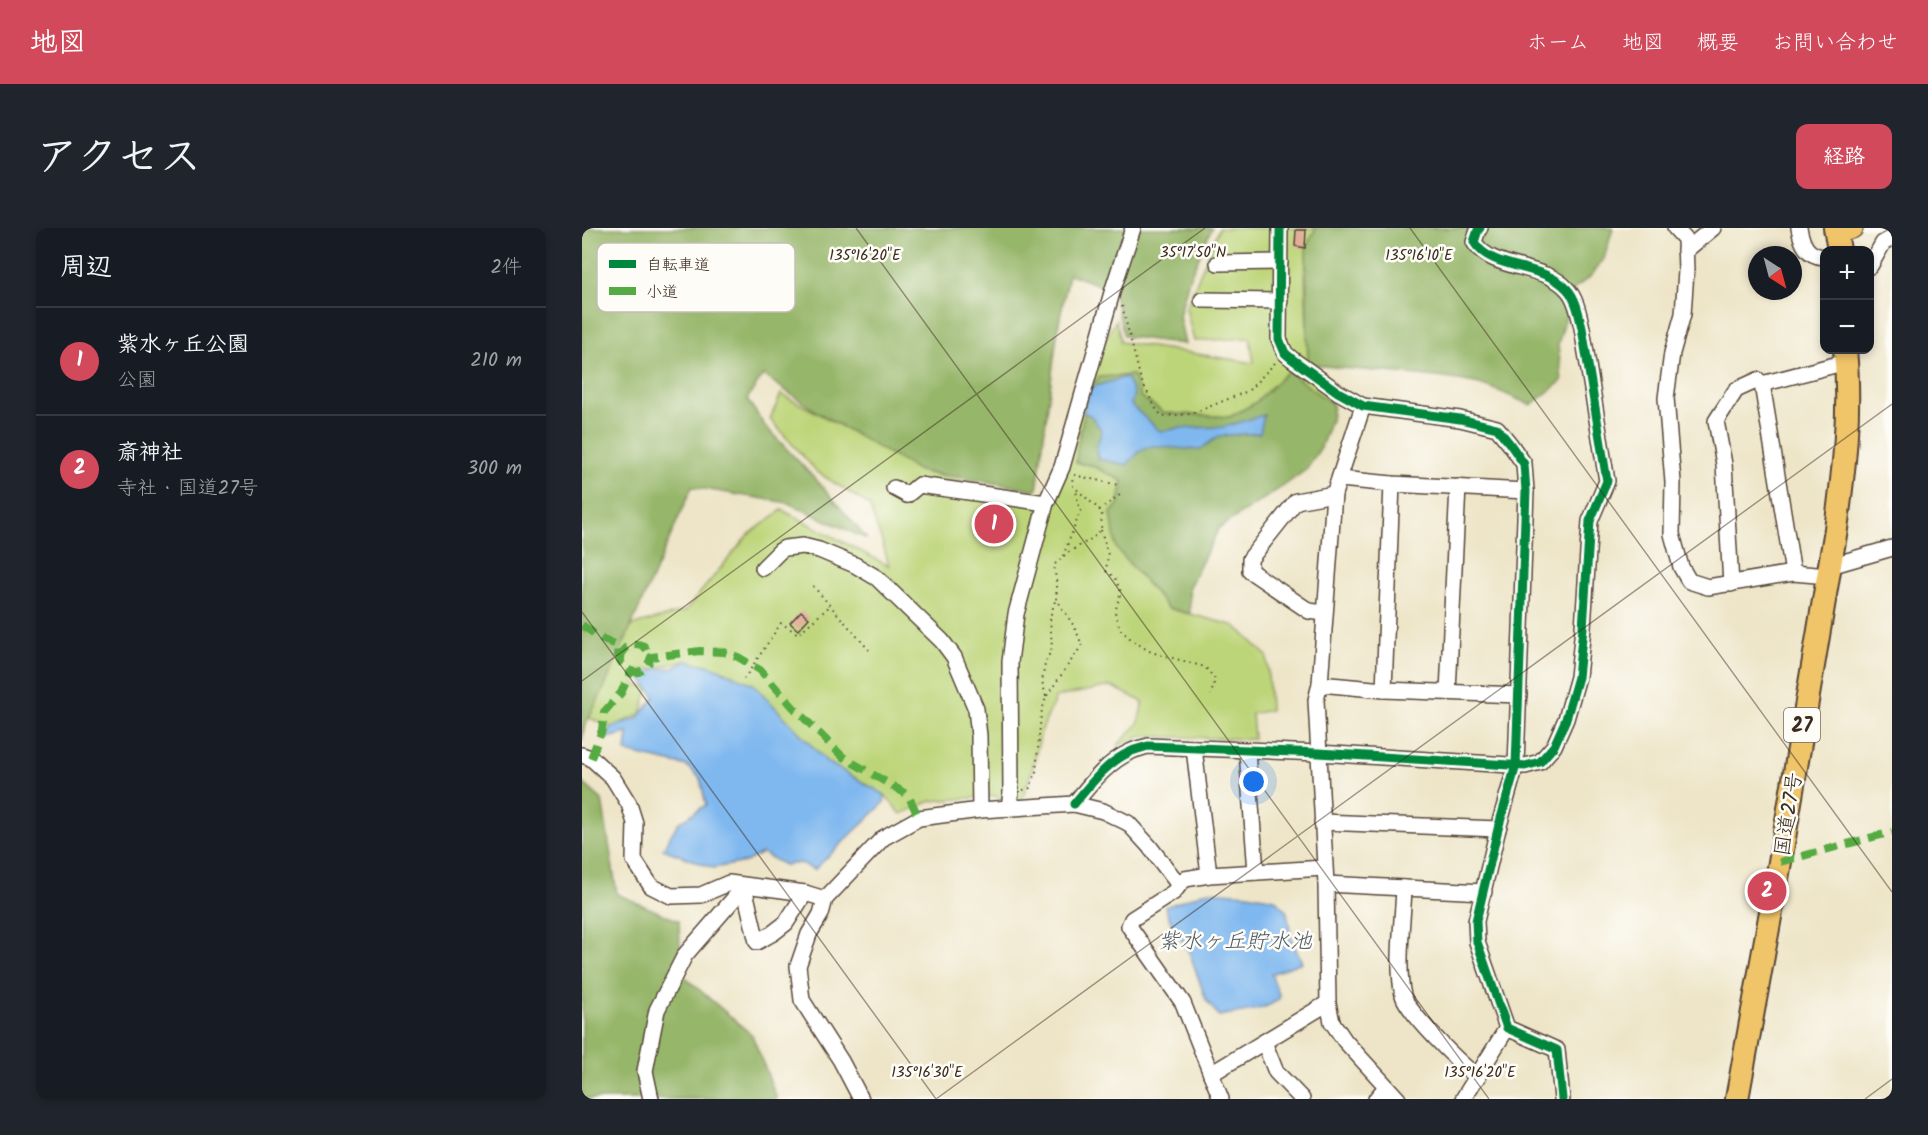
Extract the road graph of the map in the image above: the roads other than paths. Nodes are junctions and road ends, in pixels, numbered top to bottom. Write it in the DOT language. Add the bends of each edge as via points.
graph roads {
  1 [pos="1133,228"];
  2 [pos="1280,228"];
  3 [pos="1480,228"];
  4 [pos="1675,228"];
  5 [pos="1713,228"];
  6 [pos="1799,228"];
  7 [pos="1892,238"];
  8 [pos="1685,251"];
  9 [pos="1820,257"];
  10 [pos="1874,258"];
  11 [pos="1280,262"];
  12 [pos="1218,263"];
  13 [pos="1202,300"];
  14 [pos="1280,301"];
  15 [pos="1846,356"];
  16 [pos="1762,384"];
  17 [pos="1363,406"];
  18 [pos="1340,479"];
  19 [pos="1392,484"];
  20 [pos="1458,487"];
  21 [pos="894,488"];
  22 [pos="1526,491"];
  23 [pos="1334,494"];
  24 [pos="1046,503"];
  25 [pos="1892,549"];
  26 [pos="763,568"];
  27 [pos="1829,571"];
  28 [pos="1793,573"];
  29 [pos="1731,584"];
  30 [pos="1324,613"];
  31 [pos="1320,684"];
  32 [pos="1384,690"];
  33 [pos="1448,692"];
  34 [pos="1519,695"];
  35 [pos="1194,748"];
  36 [pos="1247,751"];
  37 [pos="1319,753"];
  38 [pos="582,755"];
  39 [pos="1516,765"];
  40 [pos="1010,800"];
  41 [pos="1074,804"];
  42 [pos="980,810"];
  43 [pos="1322,822"];
  44 [pos="1498,829"];
  45 [pos="1324,868"];
  46 [pos="1256,872"];
  47 [pos="1209,875"];
  48 [pos="1326,884"];
  49 [pos="1179,885"];
  50 [pos="1404,888"];
  51 [pos="1484,892"];
  52 [pos="805,893"];
  53 [pos="825,899"];
  54 [pos="1328,1003"];
  55 [pos="1507,1028"];
  56 [pos="1264,1042"];
  57 [pos="1211,1074"];
  58 [pos="1478,1077"];
  59 [pos="1386,1087"];
  60 [pos="651,1099"];
  61 [pos="861,1099"];
  62 [pos="1221,1099"];
  63 [pos="1302,1099"];
  64 [pos="1376,1099"];
  65 [pos="1398,1099"];
  66 [pos="1463,1099"];
  67 [pos="1562,1099"];
  68 [pos="1737,1099"];
  1 -- 24 [label="street" via="1062,467"];
  2 -- 11 [label="street"];
  3 -- 39 [label="street" via="1474,242 1480,252 1556,279 1569,290 1582,328 1607,481 1590,520 1578,677 1566,719 1554,746 1540,762"];
  4 -- 8 [label="street" via="1685,239"];
  5 -- 8 [label="street"];
  6 -- 9 [label="street" via="1803,246"];
  7 -- 10 [label="street" via="1883,243"];
  8 -- 29 [label="street" via="1683,314 1672,353 1666,398 1673,482 1671,534 1689,581 1708,587"];
  11 -- 12 [label="street"];
  11 -- 14 [label="street"];
  13 -- 14 [label="street"];
  14 -- 17 [label="street" via="1279,339 1285,353"];
  15 -- 16 [label="street"];
  15 -- 27 [label="highway, 国道27号 / 27" via="1848,419"];
  16 -- 28 [label="street"];
  16 -- 29 [label="street" via="1758,380 1736,390 1716,421 1724,464"];
  17 -- 18 [label="street"];
  17 -- 22 [label="street" via="1497,428 1524,464"];
  18 -- 19 [label="street"];
  18 -- 23 [label="street"];
  19 -- 20 [label="street"];
  19 -- 32 [label="street"];
  20 -- 22 [label="street"];
  20 -- 33 [label="street"];
  21 -- 24 [label="street" via="907,495 920,485"];
  22 -- 34 [label="street"];
  23 -- 30 [label="street"];
  23 -- 30 [label="street" via="1296,501 1250,559 1250,570 1309,611"];
  24 -- 40 [label="street" via="1016,614 1010,662"];
  25 -- 27 [label="street"];
  26 -- 42 [label="street" via="780,551 792,546 803,546 855,565 877,578 942,641 954,657 976,709"];
  27 -- 28 [label="street"];
  27 -- 68 [label="highway, 国道27号 / 27"];
  28 -- 29 [label="street"];
  30 -- 31 [label="street"];
  31 -- 32 [label="street"];
  31 -- 37 [label="street" via="1316,700"];
  32 -- 33 [label="street"];
  33 -- 34 [label="street"];
  34 -- 39 [label="street"];
  35 -- 36 [label="street"];
  35 -- 41 [label="street" via="1148,746 1129,752 1096,777"];
  35 -- 47 [label="street"];
  36 -- 37 [label="street"];
  36 -- 46 [label="street"];
  37 -- 39 [label="street"];
  37 -- 43 [label="street"];
  38 -- 52 [label="street" via="613,778 629,804 635,823 634,860 651,886 671,896 701,895 729,883"];
  39 -- 44 [label="street"];
  40 -- 41 [label="street"];
  40 -- 42 [label="street"];
  41 -- 49 [label="street" via="1103,811 1128,823"];
  42 -- 53 [label="street" via="919,818 883,838"];
  43 -- 44 [label="street"];
  43 -- 45 [label="street"];
  44 -- 51 [label="street"];
  45 -- 46 [label="street"];
  45 -- 48 [label="street"];
  46 -- 47 [label="street"];
  47 -- 49 [label="street" via="1185,879"];
  48 -- 50 [label="street"];
  48 -- 54 [label="street"];
  49 -- 57 [label="street" via="1132,919 1129,926 1183,1003"];
  50 -- 51 [label="street"];
  50 -- 58 [label="street" via="1400,978 1404,998"];
  51 -- 55 [label="street" via="1476,921 1477,942"];
  52 -- 53 [label="street"];
  52 -- 60 [label="street" via="786,923 757,942 744,887 685,954 657,1010 645,1071"];
  53 -- 61 [label="street" via="798,966 802,1000 842,1061"];
  54 -- 56 [label="street"];
  54 -- 59 [label="street" via="1332,1022 1345,1041"];
  55 -- 58 [label="street"];
  55 -- 67 [label="street" via="1557,1050"];
  56 -- 57 [label="street"];
  56 -- 63 [label="street" via="1276,1072"];
  57 -- 62 [label="street"];
  58 -- 66 [label="street"];
  59 -- 64 [label="street"];
  59 -- 65 [label="street"];
}
